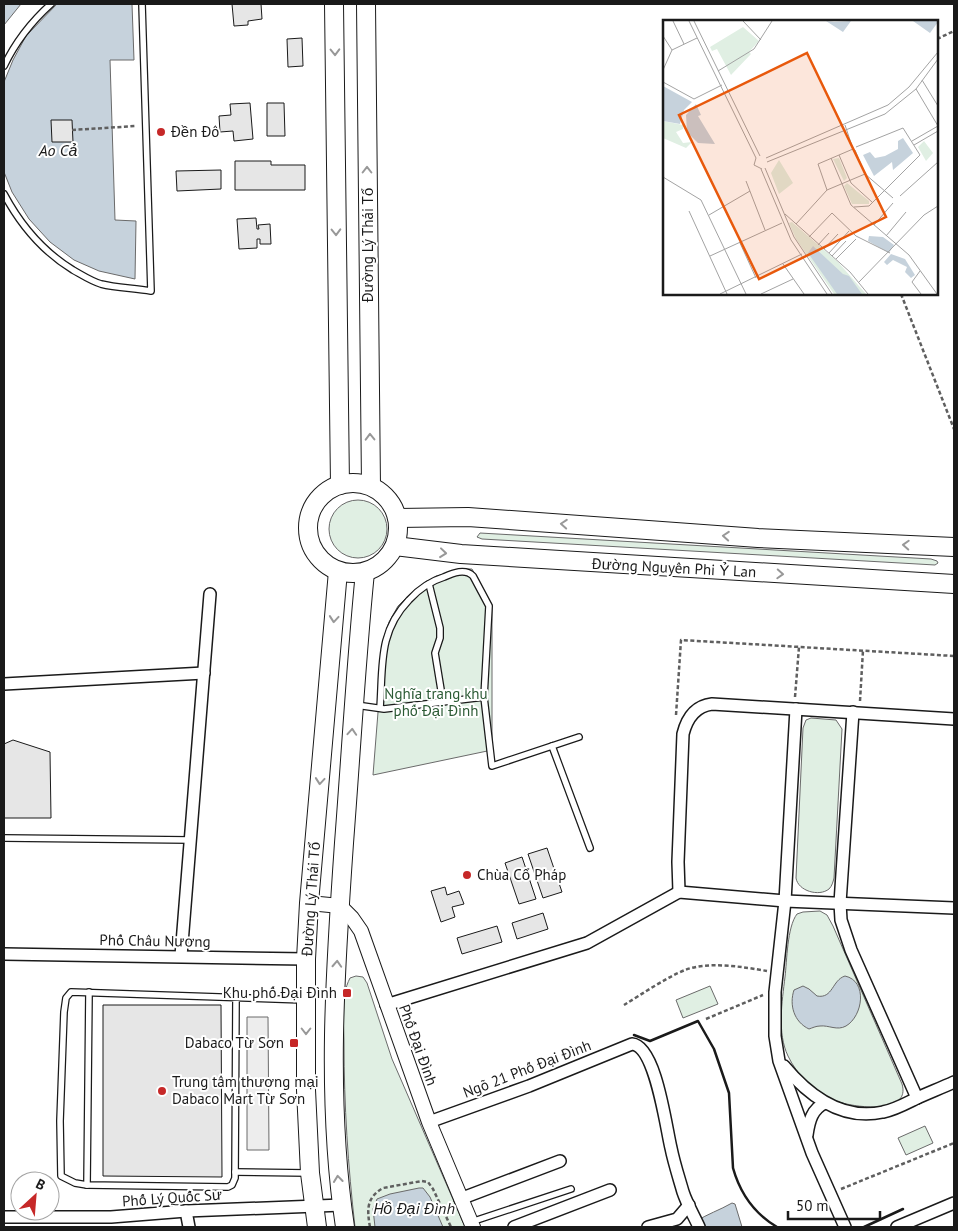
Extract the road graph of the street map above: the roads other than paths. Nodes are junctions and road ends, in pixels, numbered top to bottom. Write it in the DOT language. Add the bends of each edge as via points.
graph roads {
  1 [pos="51,4"];
  2 [pos="142,4"];
  3 [pos="334,4"];
  4 [pos="366,4"];
  5 [pos="4,66"];
  6 [pos="4,194"];
  7 [pos="340,485"];
  8 [pos="371,486"];
  9 [pos="398,518"];
  10 [pos="395,546"];
  11 [pos="954,547"];
  12 [pos="338,571"];
  13 [pos="365,572"];
  14 [pos="429,584"];
  15 [pos="954,584"];
  16 [pos="210,594"];
  17 [pos="204,673"];
  18 [pos="4,684"];
  19 [pos="484,697"];
  20 [pos="443,702"];
  21 [pos="796,703"];
  22 [pos="354,704"];
  23 [pos="380,708"];
  24 [pos="853,712"];
  25 [pos="954,719"];
  26 [pos="578,737"];
  27 [pos="552,746"];
  28 [pos="4,838"];
  29 [pos="190,840"];
  30 [pos="590,848"];
  31 [pos="679,892"];
  32 [pos="785,901"];
  33 [pos="309,903"];
  34 [pos="840,903"];
  35 [pos="340,906"];
  36 [pos="954,908"];
  37 [pos="4,954"];
  38 [pos="181,956"];
  39 [pos="306,959"];
  40 [pos="89,992"];
  41 [pos="236,998"];
  42 [pos="307,1000"];
  43 [pos="386,1005"];
  44 [pos="779,1062"];
  45 [pos="954,1082"];
  46 [pos="916,1098"];
  47 [pos="825,1103"];
  48 [pos="429,1122"];
  49 [pos="807,1137"];
  50 [pos="560,1161"];
  51 [pos="235,1172"];
  52 [pos="310,1173"];
  53 [pos="87,1185"];
  54 [pos="571,1189"];
  55 [pos="610,1190"];
  56 [pos="460,1199"];
  57 [pos="954,1203"];
  58 [pos="342,1205"];
  59 [pos="689,1205"];
  60 [pos="314,1207"];
  61 [pos="186,1211"];
  62 [pos="4,1217"];
  63 [pos="472,1225"];
  64 [pos="189,1227"];
  65 [pos="317,1227"];
  66 [pos="345,1227"];
  67 [pos="514,1227"];
  68 [pos="648,1227"];
  69 [pos="699,1227"];
  70 [pos="846,1227"];
  71 [pos="897,1227"];
  1 -- 5 [label="lane" via="13,47"];
  2 -- 6 [label="lane" via="151,291 101,284 62,263 29,234"];
  3 -- 7 [label="main road, Đường Lý Thái Tổ, one-way"];
  8 -- 4 [label="main road, Đường Lý Thái Tổ, one-way"];
  7 -- 8 [label="main road" via="356,483"];
  7 -- 12 [label="main road" via="317,501 308,527 316,554"];
  8 -- 9 [label="main road" via="386,496"];
  9 -- 10 [label="main road" via="399,535"];
  11 -- 9 [label="main road, one-way" via="758,538 468,518"];
  10 -- 13 [label="main road" via="385,561"];
  10 -- 15 [label="main road, Đường Nguyên Phi Ỷ Lan, one-way" via="461,554"];
  12 -- 13 [label="main road"];
  12 -- 33 [label="main road, Đường Lý Thái Tổ, one-way"];
  13 -- 22 [label="main road, Đường Lý Thái Tổ"];
  14 -- 19 [label="lane" via="442,577 467,572 473,576 488,601"];
  14 -- 20 [label="lane" via="440,628 435,653"];
  14 -- 23 [label="lane" via="397,612 387,633"];
  16 -- 17 [label="street"];
  17 -- 18 [label="street"];
  17 -- 29 [label="street"];
  19 -- 20 [label="lane"];
  19 -- 27 [label="lane" via="492,766"];
  20 -- 23 [label="lane"];
  21 -- 24 [label="street"];
  21 -- 31 [label="street" via="706,705 688,720 683,734"];
  21 -- 32 [label="street"];
  22 -- 23 [label="lane"];
  35 -- 22 [label="main road, Đường Lý Thái Tổ, one-way"];
  24 -- 25 [label="street"];
  24 -- 34 [label="street"];
  26 -- 27 [label="lane"];
  27 -- 30 [label="lane"];
  28 -- 29 [label="lane"];
  29 -- 38 [label="street"];
  31 -- 32 [label="street"];
  31 -- 43 [label="street" via="587,943"];
  32 -- 34 [label="street"];
  32 -- 44 [label="street" via="775,992 774,1036"];
  33 -- 35 [label="street"];
  33 -- 39 [label="main road, Đường Lý Thái Tổ"];
  34 -- 36 [label="street"];
  34 -- 46 [label="street" via="841,920 851,950"];
  35 -- 43 [label="street, Phố Đại Đình" via="361,931"];
  58 -- 35 [label="main road, Đường Lý Thái Tổ, one-way" via="333,1079"];
  37 -- 38 [label="street, Phố Châu Nương"];
  38 -- 39 [label="street, Phố Châu Nương"];
  39 -- 42 [label="main road, Đường Lý Thái Tổ"];
  40 -- 41 [label="lane"];
  40 -- 53 [label="lane"];
  40 -- 53 [label="lane" via="72,992 66,998 60,1121 61,1176"];
  41 -- 42 [label="lane"];
  41 -- 51 [label="lane"];
  42 -- 52 [label="main road, Đường Lý Thái Tổ, one-way" via="306,1090"];
  43 -- 48 [label="street, Phố Đại Đình"];
  44 -- 47 [label="street" via="793,1078"];
  44 -- 49 [label="street"];
  45 -- 46 [label="street"];
  46 -- 47 [label="street" via="884,1112 859,1114"];
  47 -- 49 [label="street" via="812,1115"];
  48 -- 56 [label="street, Phố Đại Đình"];
  48 -- 59 [label="street, Ngõ 21 Phố Đại Đình" via="637,1044 644,1051 653,1072 671,1149"];
  49 -- 70 [label="street"];
  50 -- 56 [label="street"];
  51 -- 52 [label="lane"];
  51 -- 53 [label="lane" via="234,1182 228,1187"];
  52 -- 60 [label="main road, Đường Lý Thái Tổ"];
  54 -- 63 [label="lane"];
  55 -- 67 [label="street"];
  56 -- 63 [label="street, Phố Đại Đình"];
  57 -- 71 [label="street"];
  58 -- 60 [label="street, Phố Lý Quốc Sư"];
  58 -- 66 [label="main road, Đường Lý Thái Tổ"];
  59 -- 68 [label="street" via="677,1219"];
  59 -- 69 [label="street"];
  60 -- 61 [label="street, Phố Lý Quốc Sư"];
  60 -- 65 [label="main road, Đường Lý Thái Tổ"];
  61 -- 62 [label="street, Phố Lý Quốc Sư" via="111,1217"];
  61 -- 64 [label="street"];
}
